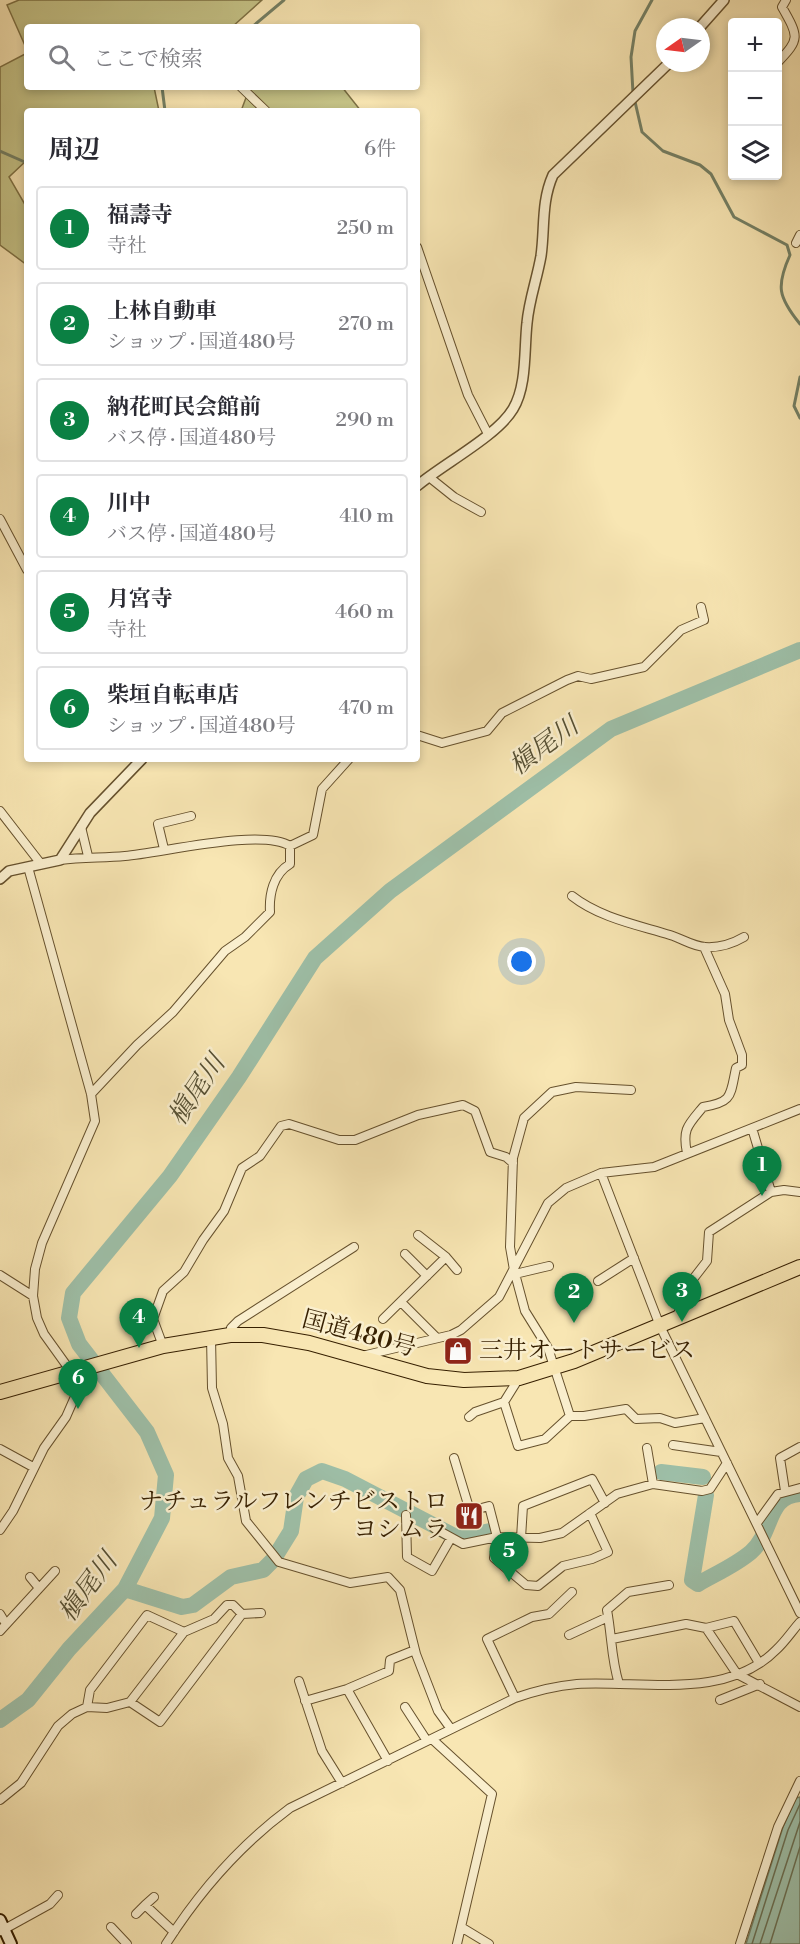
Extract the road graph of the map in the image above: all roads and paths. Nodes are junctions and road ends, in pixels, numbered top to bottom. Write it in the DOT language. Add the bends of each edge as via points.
graph roads {
  1 [pos="724,0"];
  2 [pos="786,0"];
  3 [pos="708,18"];
  4 [pos="782,58"];
  5 [pos="660,72"];
  6 [pos="244,90"];
  7 [pos="263,108"];
  8 [pos="800,235"];
  9 [pos="796,243"];
  10 [pos="420,256"];
  11 [pos="488,434"];
  12 [pos="429,477"];
  13 [pos="420,484"];
  14 [pos="481,512"];
  15 [pos="0,519"];
  16 [pos="24,564"];
  17 [pos="701,607"];
  18 [pos="420,736"];
  19 [pos="135,762"];
  20 [pos="346,762"];
  21 [pos="0,810"];
  22 [pos="191,816"];
  23 [pos="81,828"];
  24 [pos="290,846"];
  25 [pos="164,849"];
  26 [pos="88,856"];
  27 [pos="60,860"];
  28 [pos="41,864"];
  29 [pos="28,867"];
  30 [pos="1,876"];
  31 [pos="572,897"];
  32 [pos="744,937"];
  33 [pos="704,947"];
  34 [pos="631,1090"];
  35 [pos="91,1094"];
  36 [pos="800,1109"];
  37 [pos="752,1128"];
  38 [pos="687,1153"];
  39 [pos="513,1163"];
  40 [pos="602,1173"];
  41 [pos="771,1192"];
  42 [pos="800,1192"];
  43 [pos="418,1235"];
  44 [pos="354,1247"];
  45 [pos="405,1254"];
  46 [pos="446,1257"];
  47 [pos="634,1258"];
  48 [pos="549,1266"];
  49 [pos="800,1268"];
  50 [pos="457,1270"];
  51 [pos="514,1272"];
  52 [pos="0,1275"];
  53 [pos="427,1276"];
  54 [pos="598,1281"];
  55 [pos="33,1296"];
  56 [pos="401,1302"];
  57 [pos="383,1319"];
  58 [pos="676,1319"];
  59 [pos="660,1326"];
  60 [pos="230,1335"];
  61 [pos="211,1337"];
  62 [pos="437,1338"];
  63 [pos="163,1346"];
  64 [pos="358,1357"];
  65 [pos="555,1367"];
  66 [pos="77,1371"];
  67 [pos="519,1378"];
  68 [pos="0,1392"];
  69 [pos="504,1402"];
  70 [pos="570,1416"];
  71 [pos="469,1417"];
  72 [pos="705,1418"];
  73 [pos="674,1445"];
  74 [pos="800,1447"];
  75 [pos="647,1448"];
  76 [pos="0,1449"];
  77 [pos="721,1452"];
  78 [pos="454,1458"];
  79 [pos="727,1463"];
  80 [pos="33,1467"];
  81 [pos="652,1484"];
  82 [pos="800,1488"];
  83 [pos="785,1491"];
  84 [pos="605,1503"];
  85 [pos="590,1513"];
  86 [pos="406,1515"];
  87 [pos="757,1523"];
  88 [pos="434,1528"];
  89 [pos="0,1530"];
  90 [pos="497,1537"];
  91 [pos="451,1538"];
  92 [pos="521,1538"];
  93 [pos="55,1571"];
  94 [pos="30,1577"];
  95 [pos="669,1584"];
  96 [pos="39,1588"];
  97 [pos="572,1592"];
  98 [pos="261,1613"];
  99 [pos="800,1613"];
  100 [pos="0,1614"];
  101 [pos="242,1614"];
  102 [pos="608,1617"];
  103 [pos="800,1622"];
  104 [pos="6,1624"];
  105 [pos="706,1628"];
  106 [pos="0,1631"];
  107 [pos="184,1632"];
  108 [pos="569,1635"];
  109 [pos="612,1639"];
  110 [pos="415,1650"];
  111 [pos="759,1663"];
  112 [pos="737,1674"];
  113 [pos="299,1681"];
  114 [pos="619,1684"];
  115 [pos="760,1684"];
  116 [pos="347,1689"];
  117 [pos="515,1698"];
  118 [pos="720,1700"];
  119 [pos="305,1701"];
  120 [pos="130,1702"];
  121 [pos="87,1707"];
  122 [pos="405,1707"];
  123 [pos="800,1707"];
  124 [pos="452,1729"];
  125 [pos="429,1740"];
  126 [pos="388,1761"];
  127 [pos="800,1781"];
  128 [pos="342,1783"];
  129 [pos="0,1800"];
  130 [pos="58,1895"];
  131 [pos="154,1897"];
  132 [pos="146,1905"];
  133 [pos="136,1914"];
  134 [pos="1,1927"];
  135 [pos="111,1927"];
  136 [pos="460,1927"];
  137 [pos="174,1932"];
  138 [pos="11,1944"];
  139 [pos="127,1944"];
  140 [pos="166,1944"];
  141 [pos="457,1944"];
  142 [pos="489,1944"];
  143 [pos="740,1944"];
  1 -- 3 [label="street"];
  2 -- 4 [label="street" via="782,7 797,42 795,49"];
  5 -- 11 [label="street" via="553,176 543,208 541,256 527,317 518,395 514,408"];
  6 -- 7 [label="street"];
  8 -- 9 [label="street"];
  10 -- 11 [label="street" via="468,395"];
  11 -- 12 [label="street"];
  12 -- 13 [label="street"];
  12 -- 14 [label="street"];
  15 -- 16 [label="street"];
  17 -- 18 [label="street" via="702,623 681,630 644,667 591,679 578,676 502,713 487,731 442,743"];
  19 -- 23 [label="street"];
  20 -- 24 [label="street" via="322,789 313,836"];
  21 -- 28 [label="street"];
  22 -- 25 [label="street" via="158,824"];
  23 -- 26 [label="street"];
  23 -- 27 [label="street"];
  24 -- 25 [label="street" via="280,840 258,839"];
  24 -- 35 [label="street" via="290,864 281,869 276,880 269,900 270,912 225,951 173,1012"];
  25 -- 26 [label="street" via="126,856"];
  26 -- 27 [label="street"];
  27 -- 28 [label="street"];
  28 -- 29 [label="street"];
  29 -- 30 [label="street"];
  29 -- 35 [label="street"];
  31 -- 33 [label="street" via="646,930"];
  32 -- 33 [label="street" via="724,946"];
  33 -- 38 [label="street" via="725,994 742,1065 736,1068 730,1098 723,1104 703,1107 687,1125"];
  34 -- 39 [label="street" via="576,1087 552,1092 524,1118"];
  35 -- 55 [label="street" via="95,1121 42,1243"];
  36 -- 37 [label="street"];
  37 -- 38 [label="street"];
  37 -- 41 [label="street"];
  38 -- 40 [label="street" via="654,1167"];
  39 -- 51 [label="street" via="510,1246"];
  39 -- 63 [label="street" via="490,1152 475,1111 462,1105 418,1115 355,1140 339,1140 289,1124 281,1126 260,1156 242,1168 224,1211 184,1272 163,1291 153,1319"];
  40 -- 47 [label="street"];
  40 -- 51 [label="street" via="555,1195"];
  41 -- 42 [label="street"];
  41 -- 58 [label="street" via="709,1232 707,1262 690,1283"];
  43 -- 46 [label="street"];
  44 -- 60 [label="street" via="238,1321"];
  45 -- 53 [label="street"];
  46 -- 50 [label="street"];
  46 -- 53 [label="street"];
  47 -- 54 [label="street"];
  47 -- 59 [label="street"];
  48 -- 51 [label="street"];
  49 -- 58 [label="highway, 国道480号"];
  51 -- 62 [label="street" via="494,1304 461,1330"];
  51 -- 65 [label="street" via="528,1318 548,1348"];
  52 -- 55 [label="street"];
  53 -- 56 [label="street"];
  55 -- 66 [label="street" via="44,1334"];
  56 -- 57 [label="street"];
  56 -- 62 [label="street"];
  58 -- 59 [label="highway, 国道480号"];
  59 -- 65 [label="highway, 国道480号"];
  59 -- 72 [label="street"];
  60 -- 61 [label="highway, 国道480号"];
  60 -- 64 [label="highway, 国道480号" via="286,1338"];
  61 -- 63 [label="highway, 国道480号"];
  61 -- 110 [label="street" via="212,1388 228,1458 238,1476 246,1521 274,1557 350,1583 388,1577 400,1590"];
  62 -- 64 [label="street"];
  63 -- 66 [label="highway, 国道480号"];
  64 -- 67 [label="highway, 国道480号" via="427,1376 465,1380"];
  65 -- 67 [label="highway, 国道480号"];
  65 -- 70 [label="street"];
  66 -- 68 [label="highway, 国道480号"];
  66 -- 80 [label="street" via="77,1392 66,1417"];
  67 -- 69 [label="street"];
  69 -- 70 [label="street" via="518,1446 545,1439"];
  69 -- 71 [label="street"];
  70 -- 72 [label="street" via="626,1409 636,1419 675,1422"];
  72 -- 77 [label="street"];
  73 -- 77 [label="street"];
  74 -- 83 [label="street" via="780,1458"];
  75 -- 81 [label="street"];
  76 -- 80 [label="street"];
  77 -- 79 [label="street"];
  78 -- 90 [label="street" via="470,1511 489,1506"];
  79 -- 81 [label="street" via="716,1483 702,1491"];
  79 -- 87 [label="street"];
  80 -- 89 [label="street"];
  81 -- 84 [label="street" via="617,1494"];
  82 -- 83 [label="street"];
  83 -- 87 [label="street" via="770,1502"];
  84 -- 85 [label="street"];
  84 -- 92 [label="street" via="592,1479 523,1506"];
  85 -- 90 [label="street" via="608,1552 563,1566 538,1586 526,1585 498,1564 494,1558"];
  85 -- 92 [label="street" via="562,1533"];
  86 -- 91 [label="street" via="407,1557 432,1570"];
  87 -- 99 [label="street"];
  88 -- 91 [label="street"];
  90 -- 91 [label="street" via="463,1544"];
  90 -- 92 [label="street"];
  93 -- 96 [label="street"];
  94 -- 96 [label="street"];
  95 -- 102 [label="street" via="627,1592 607,1610"];
  96 -- 104 [label="street"];
  97 -- 117 [label="street" via="549,1614 532,1617 487,1639"];
  98 -- 101 [label="street"];
  100 -- 104 [label="street"];
  101 -- 107 [label="street" via="233,1605 227,1605 214,1619"];
  101 -- 120 [label="street" via="160,1722"];
  102 -- 108 [label="street"];
  102 -- 109 [label="street"];
  103 -- 111 [label="street" via="776,1651"];
  104 -- 106 [label="street"];
  105 -- 109 [label="street" via="686,1624"];
  105 -- 111 [label="street" via="734,1621"];
  105 -- 112 [label="street"];
  107 -- 120 [label="street"];
  107 -- 121 [label="street" via="147,1615 90,1690"];
  109 -- 114 [label="street" via="611,1657"];
  110 -- 116 [label="street" via="390,1660 389,1671"];
  110 -- 124 [label="street" via="438,1711"];
  111 -- 112 [label="street"];
  112 -- 114 [label="street" via="705,1683"];
  112 -- 115 [label="street"];
  113 -- 119 [label="street"];
  114 -- 117 [label="street" via="563,1686"];
  115 -- 118 [label="street"];
  115 -- 123 [label="street"];
  116 -- 119 [label="street"];
  116 -- 126 [label="street"];
  117 -- 124 [label="street"];
  119 -- 128 [label="street" via="322,1751"];
  120 -- 121 [label="street" via="107,1708"];
  121 -- 129 [label="street" via="58,1726 21,1783"];
  122 -- 125 [label="street"];
  124 -- 125 [label="street"];
  125 -- 126 [label="street"];
  125 -- 136 [label="street" via="492,1794"];
  126 -- 128 [label="street"];
  127 -- 143 [label="street" via="778,1827"];
  128 -- 137 [label="street" via="290,1808 270,1823 211,1882"];
  130 -- 134 [label="street" via="55,1904"];
  131 -- 132 [label="street"];
  132 -- 133 [label="street"];
  132 -- 137 [label="street"];
  134 -- 138 [label="main road"];
  135 -- 139 [label="street"];
  136 -- 141 [label="street"];
  136 -- 142 [label="street"];
  137 -- 140 [label="street"];
}
